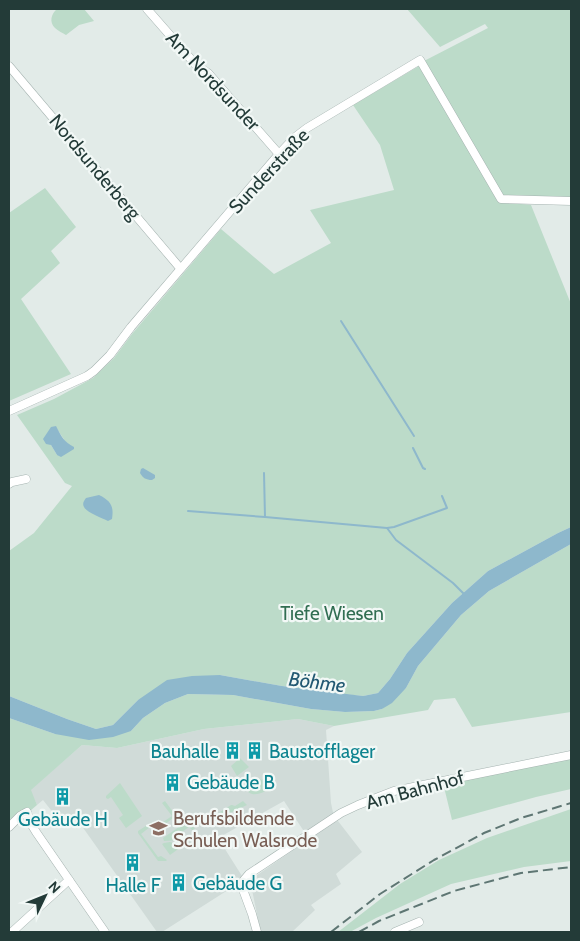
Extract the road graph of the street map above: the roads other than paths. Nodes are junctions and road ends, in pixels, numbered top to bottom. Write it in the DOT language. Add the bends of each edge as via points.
graph roads {
  1 [pos="147,9"];
  2 [pos="9,66"];
  3 [pos="279,154"];
  4 [pos="571,200"];
  5 [pos="180,268"];
  6 [pos="9,411"];
  7 [pos="26,479"];
  8 [pos="9,484"];
  9 [pos="571,755"];
  10 [pos="9,826"];
  11 [pos="69,880"];
  12 [pos="419,922"];
  13 [pos="12,932"];
  14 [pos="105,932"];
  15 [pos="257,932"];
  16 [pos="395,932"];
  1 -- 3 [label="street, Am Nordsunder"];
  2 -- 5 [label="street, Nordsunderberg"];
  3 -- 4 [label="street, Sunderstraße" via="307,128 420,60 501,199"];
  3 -- 5 [label="street, Sunderstraße"];
  5 -- 6 [label="street, Sunderstraße" via="94,371"];
  7 -- 8 [label="street"];
  9 -- 15 [label="street, Am Bahnhof" via="402,790 341,813 244,880 242,887"];
  10 -- 11 [label="street" via="27,812 36,832"];
  11 -- 13 [label="street"];
  11 -- 14 [label="street"];
  12 -- 16 [label="street"];
}
